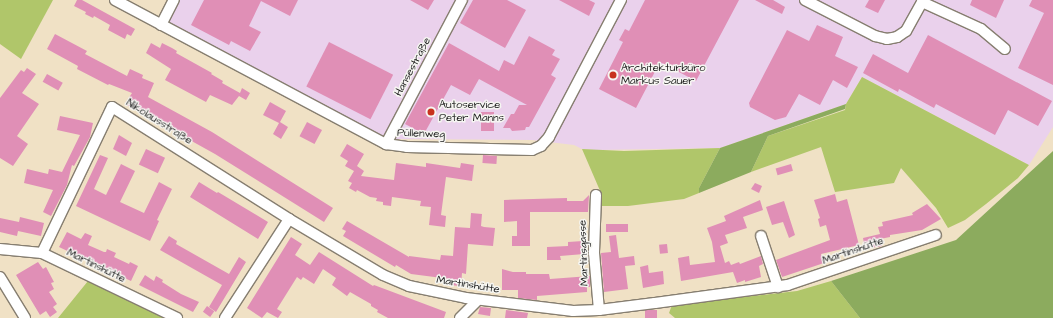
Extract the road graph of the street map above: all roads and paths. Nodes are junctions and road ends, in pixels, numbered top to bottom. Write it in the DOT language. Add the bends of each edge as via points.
graph roads {
  1 [pos="115,0"];
  2 [pos="174,0"];
  3 [pos="462,0"];
  4 [pos="621,0"];
  5 [pos="806,0"];
  6 [pos="923,1"];
  7 [pos="161,25"];
  8 [pos="1005,49"];
  9 [pos="386,144"];
  10 [pos="596,195"];
  11 [pos="289,219"];
  12 [pos="936,235"];
  13 [pos="760,236"];
  14 [pos="0,248"];
  15 [pos="42,253"];
  16 [pos="0,278"];
  17 [pos="778,287"];
  18 [pos="478,300"];
  19 [pos="599,310"];
  20 [pos="25,318"];
  21 [pos="177,318"];
  22 [pos="225,318"];
  23 [pos="460,318"];
  1 -- 7 [label="street, Püllenweg"];
  2 -- 7 [label="street"];
  3 -- 9 [label="street, Hansestraße"];
  4 -- 9 [label="street, Püllenweg" via="553,130 538,148 528,150 407,147"];
  5 -- 6 [label="street" via="875,36 887,39 897,38 906,31"];
  6 -- 8 [label="street" via="981,30"];
  7 -- 9 [label="street, Püllenweg"];
  10 -- 19 [label="street, Martinsgasse" via="594,253"];
  11 -- 15 [label="street, Nikolausstraße" via="112,107"];
  11 -- 18 [label="street, Martinshütte" via="396,282"];
  11 -- 22 [label="street"];
  12 -- 17 [label="street, Martinshütte"];
  13 -- 17 [label="street"];
  14 -- 15 [label="street, Martinshütte"];
  15 -- 21 [label="street, Martinshütte"];
  16 -- 20 [label="street"];
  17 -- 19 [label="street, Martinshütte"];
  18 -- 19 [label="street, Martinshütte" via="549,309"];
  18 -- 23 [label="street"];
}
